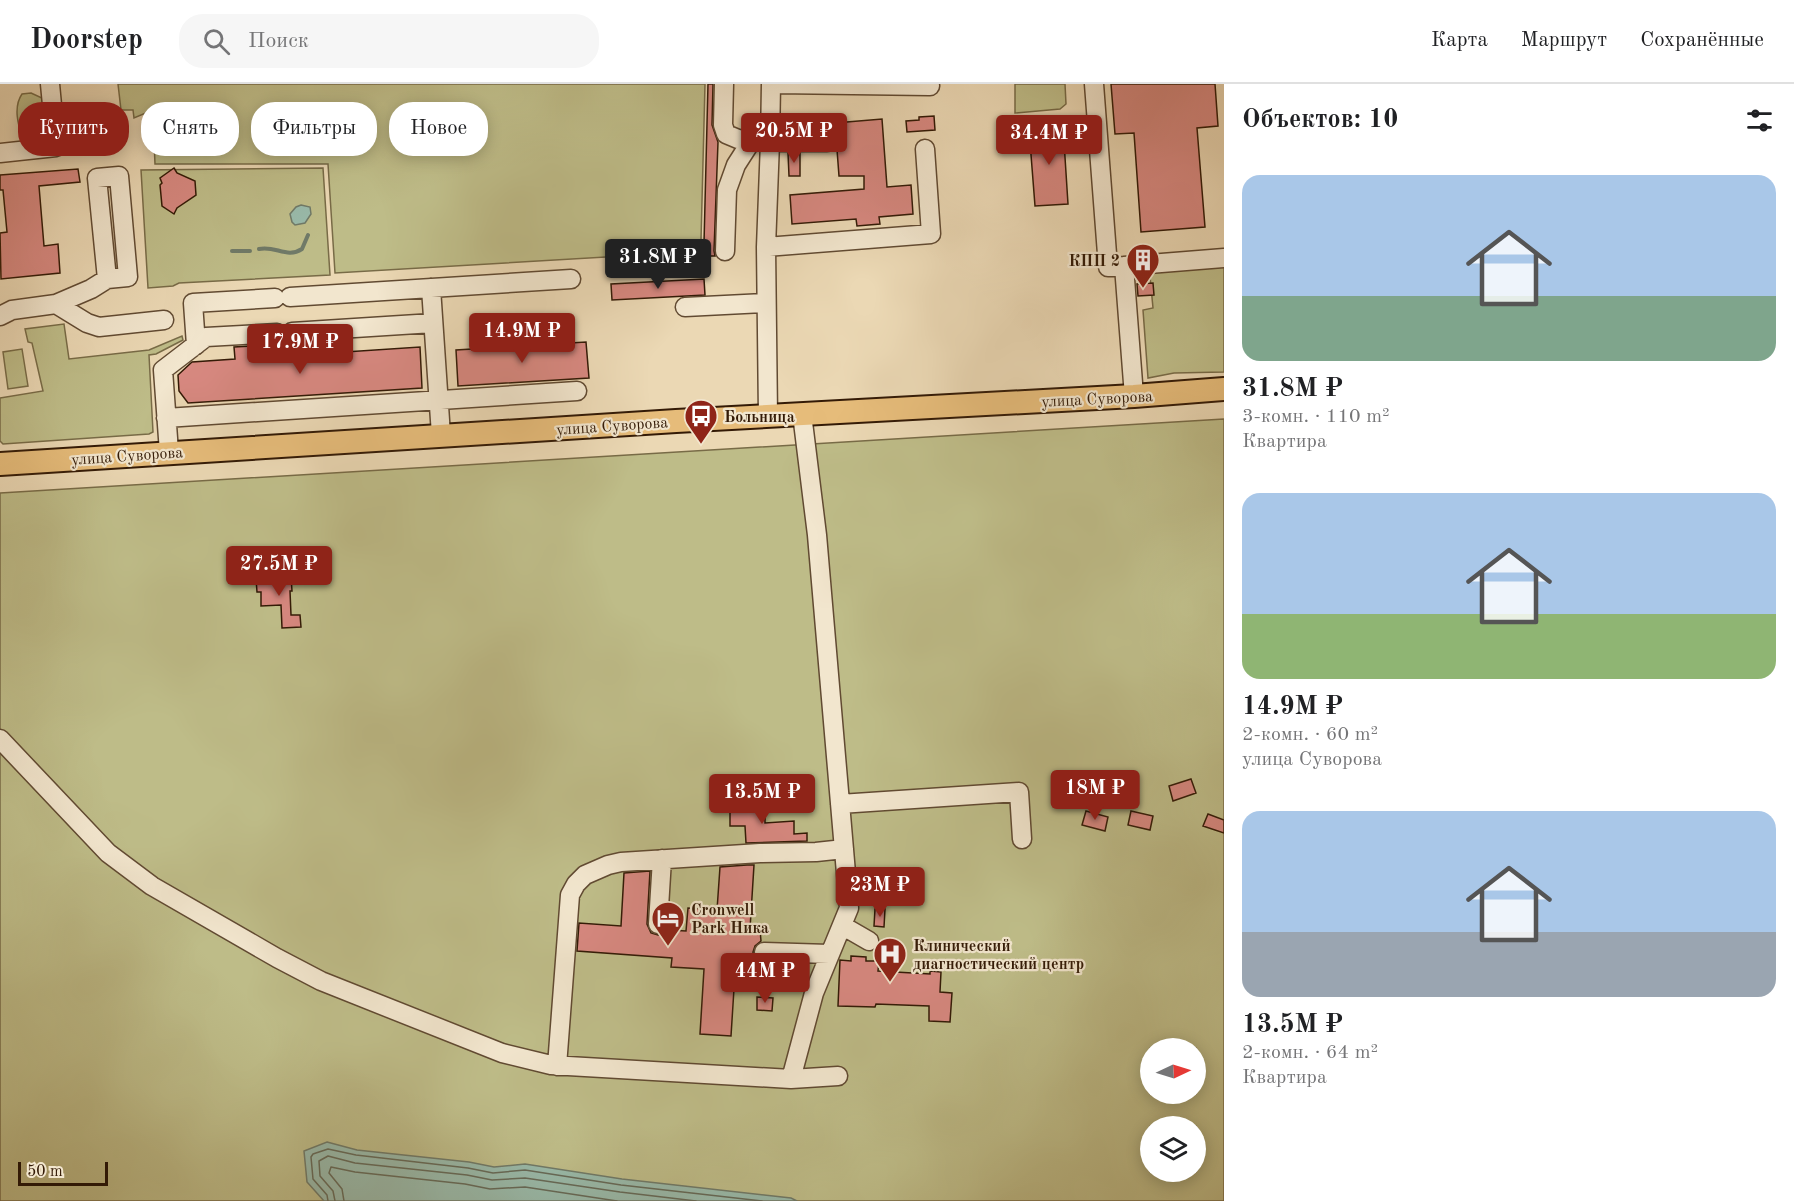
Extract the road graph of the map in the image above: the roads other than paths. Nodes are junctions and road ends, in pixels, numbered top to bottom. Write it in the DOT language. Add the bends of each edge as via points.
graph roads {
  1 [pos="50,84"];
  2 [pos="724,84"];
  3 [pos="771,84"];
  4 [pos="776,84"];
  5 [pos="1094,84"];
  6 [pos="930,86"];
  7 [pos="761,141"];
  8 [pos="827,142"];
  9 [pos="925,149"];
  10 [pos="0,153"];
  11 [pos="766,247"];
  12 [pos="725,251"];
  13 [pos="1224,258"];
  14 [pos="1124,266"];
  15 [pos="107,279"];
  16 [pos="571,279"];
  17 [pos="431,288"];
  18 [pos="766,303"];
  19 [pos="56,304"];
  20 [pos="685,308"];
  21 [pos="0,316"];
  22 [pos="164,320"];
  23 [pos="433,323"];
  24 [pos="196,345"];
  25 [pos="1224,389"];
  26 [pos="577,391"];
  27 [pos="1134,396"];
  28 [pos="438,400"];
  29 [pos="802,414"];
  30 [pos="768,416"];
  31 [pos="166,418"];
  32 [pos="441,435"];
  33 [pos="168,452"];
  34 [pos="0,464"];
  35 [pos="0,739"];
  36 [pos="840,804"];
  37 [pos="1022,839"];
  38 [pos="844,849"];
  39 [pos="662,859"];
  40 [pos="658,924"];
  41 [pos="843,926"];
  42 [pos="869,941"];
  43 [pos="764,952"];
  44 [pos="829,954"];
  45 [pos="557,1066"];
  46 [pos="838,1076"];
  47 [pos="791,1078"];
  1 -- 10 [label="lane" via="56,147"];
  2 -- 7 [label="lane" via="726,134"];
  3 -- 7 [label="lane"];
  4 -- 6 [label="lane"];
  5 -- 14 [label="lane" via="1108,267"];
  7 -- 8 [label="lane"];
  7 -- 11 [label="lane"];
  7 -- 12 [label="lane" via="736,165 727,190"];
  9 -- 11 [label="lane" via="932,234"];
  11 -- 18 [label="lane"];
  13 -- 14 [label="lane"];
  14 -- 27 [label="lane"];
  15 -- 15 [label="lane" via="98,178 118,176 128,277"];
  15 -- 19 [label="lane"];
  16 -- 17 [label="lane"];
  17 -- 23 [label="lane"];
  17 -- 24 [label="lane" via="193,303"];
  18 -- 20 [label="lane"];
  18 -- 30 [label="lane"];
  19 -- 21 [label="lane" via="12,310"];
  19 -- 22 [label="lane" via="99,327"];
  23 -- 24 [label="lane" via="206,337"];
  23 -- 28 [label="lane"];
  24 -- 31 [label="lane" via="163,370"];
  25 -- 27 [label="main road, улица Суворова"];
  26 -- 28 [label="lane"];
  27 -- 29 [label="main road, улица Суворова"];
  28 -- 31 [label="lane"];
  28 -- 32 [label="lane"];
  29 -- 30 [label="main road, улица Суворова"];
  29 -- 36 [label="lane" via="817,535"];
  30 -- 32 [label="main road, улица Суворова"];
  31 -- 33 [label="lane"];
  32 -- 33 [label="main road, улица Суворова"];
  33 -- 34 [label="main road, улица Суворова"];
  35 -- 45 [label="lane" via="108,853 152,886 321,981 502,1053"];
  36 -- 37 [label="lane" via="1019,792"];
  36 -- 38 [label="lane"];
  38 -- 39 [label="lane"];
  38 -- 41 [label="lane" via="849,908"];
  39 -- 40 [label="lane"];
  39 -- 45 [label="lane" via="608,865 585,875 570,895"];
  41 -- 42 [label="lane"];
  41 -- 44 [label="lane"];
  43 -- 44 [label="lane"];
  44 -- 47 [label="lane"];
  45 -- 47 [label="lane"];
  46 -- 47 [label="lane"];
}
